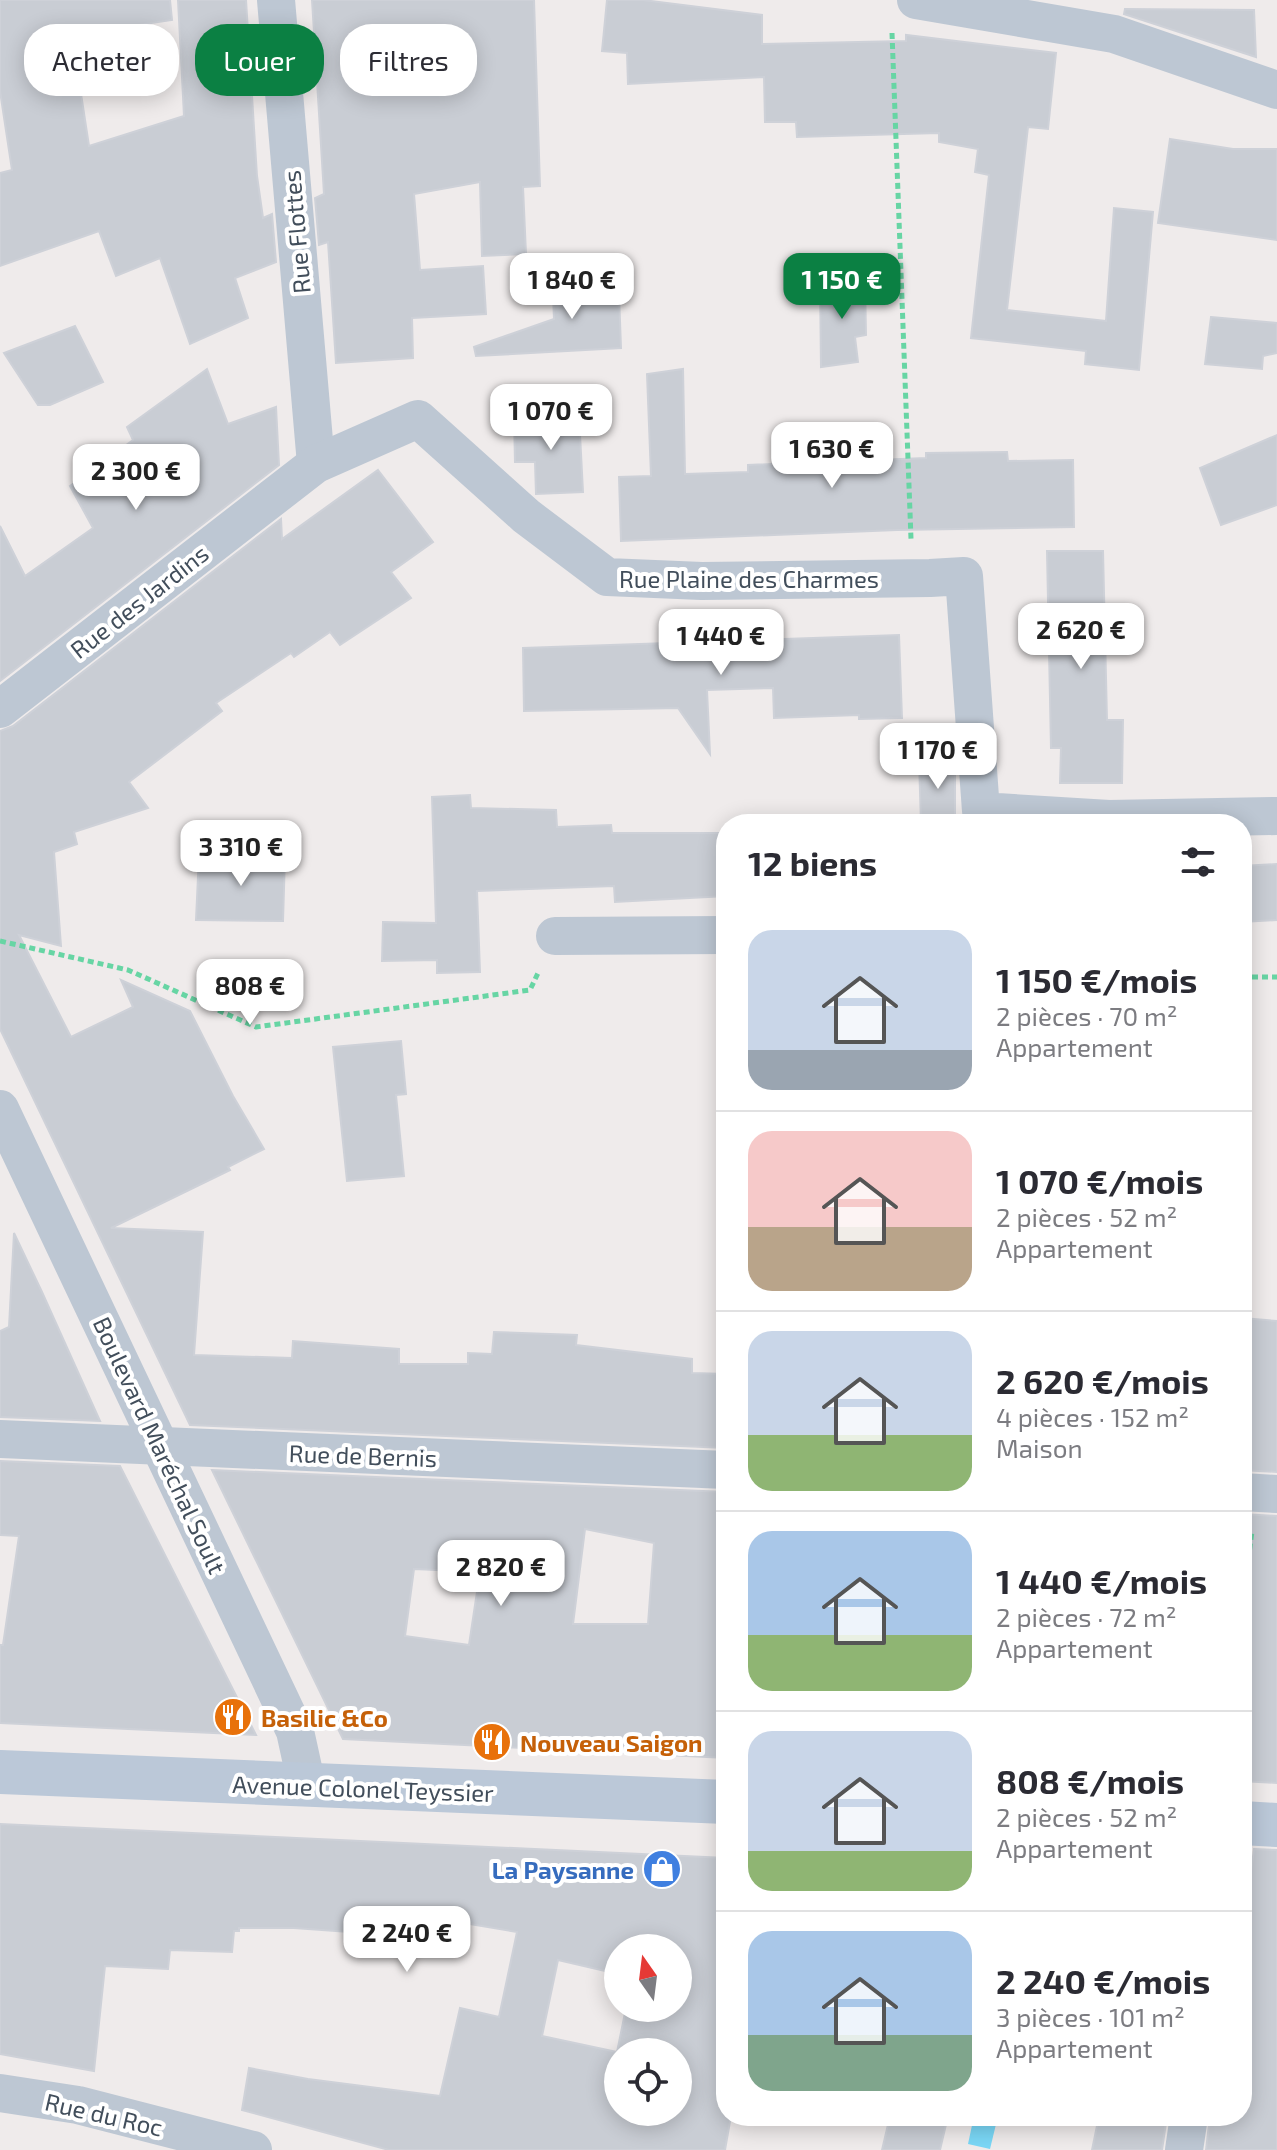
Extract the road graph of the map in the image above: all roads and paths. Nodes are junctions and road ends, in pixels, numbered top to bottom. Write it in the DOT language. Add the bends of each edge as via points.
graph roads {
  1 [pos="276,0"];
  2 [pos="916,0"];
  3 [pos="891,31"];
  4 [pos="1277,90"];
  5 [pos="316,464"];
  6 [pos="913,578"];
  7 [pos="0,709"];
  8 [pos="981,814"];
  9 [pos="1252,816"];
  10 [pos="1277,816"];
  11 [pos="716,935"];
  12 [pos="555,936"];
  13 [pos="0,941"];
  14 [pos="1252,977"];
  15 [pos="1277,977"];
  16 [pos="0,1109"];
  17 [pos="0,1439"];
  18 [pos="161,1447"];
  19 [pos="716,1470"];
  20 [pos="1259,1493"];
  21 [pos="1252,1541"];
  22 [pos="0,1772"];
  23 [pos="307,1786"];
  24 [pos="716,1802"];
  25 [pos="1252,1824"];
  26 [pos="1277,1825"];
  27 [pos="0,2093"];
  28 [pos="1188,2126"];
  29 [pos="253,2150"];
  30 [pos="1184,2150"];
  1 -- 5 [label="street, Rue Flottes"];
  2 -- 4 [label="street" via="1114,34"];
  3 -- 6 [label="path"];
  5 -- 6 [label="street, Rue Plaine des Charmes" via="418,419 526,516 607,577"];
  5 -- 7 [label="street, Rue des Jardins"];
  6 -- 8 [label="street, Rue Plaine des Charmes" via="964,576"];
  9 -- 10 [label="street, Rue Plaine des Charmes"];
  11 -- 12 [label="street"];
  12 -- 13 [label="path" via="530,990 256,1027 128,970"];
  14 -- 15 [label="path"];
  16 -- 18 [label="street, Boulevard Maréchal Soult"];
  17 -- 18 [label="street, Rue de Bernis"];
  18 -- 19 [label="street, Rue de Bernis"];
  18 -- 23 [label="street, Boulevard Maréchal Soult" via="295,1731"];
  20 -- 21 [label="path"];
  22 -- 23 [label="main road, Avenue Colonel Teyssier"];
  23 -- 24 [label="main road, Avenue Colonel Teyssier"];
  25 -- 26 [label="main road"];
  27 -- 29 [label="street, Rue du Roc" via="78,2105"];
  28 -- 30 [label="street"];
}
